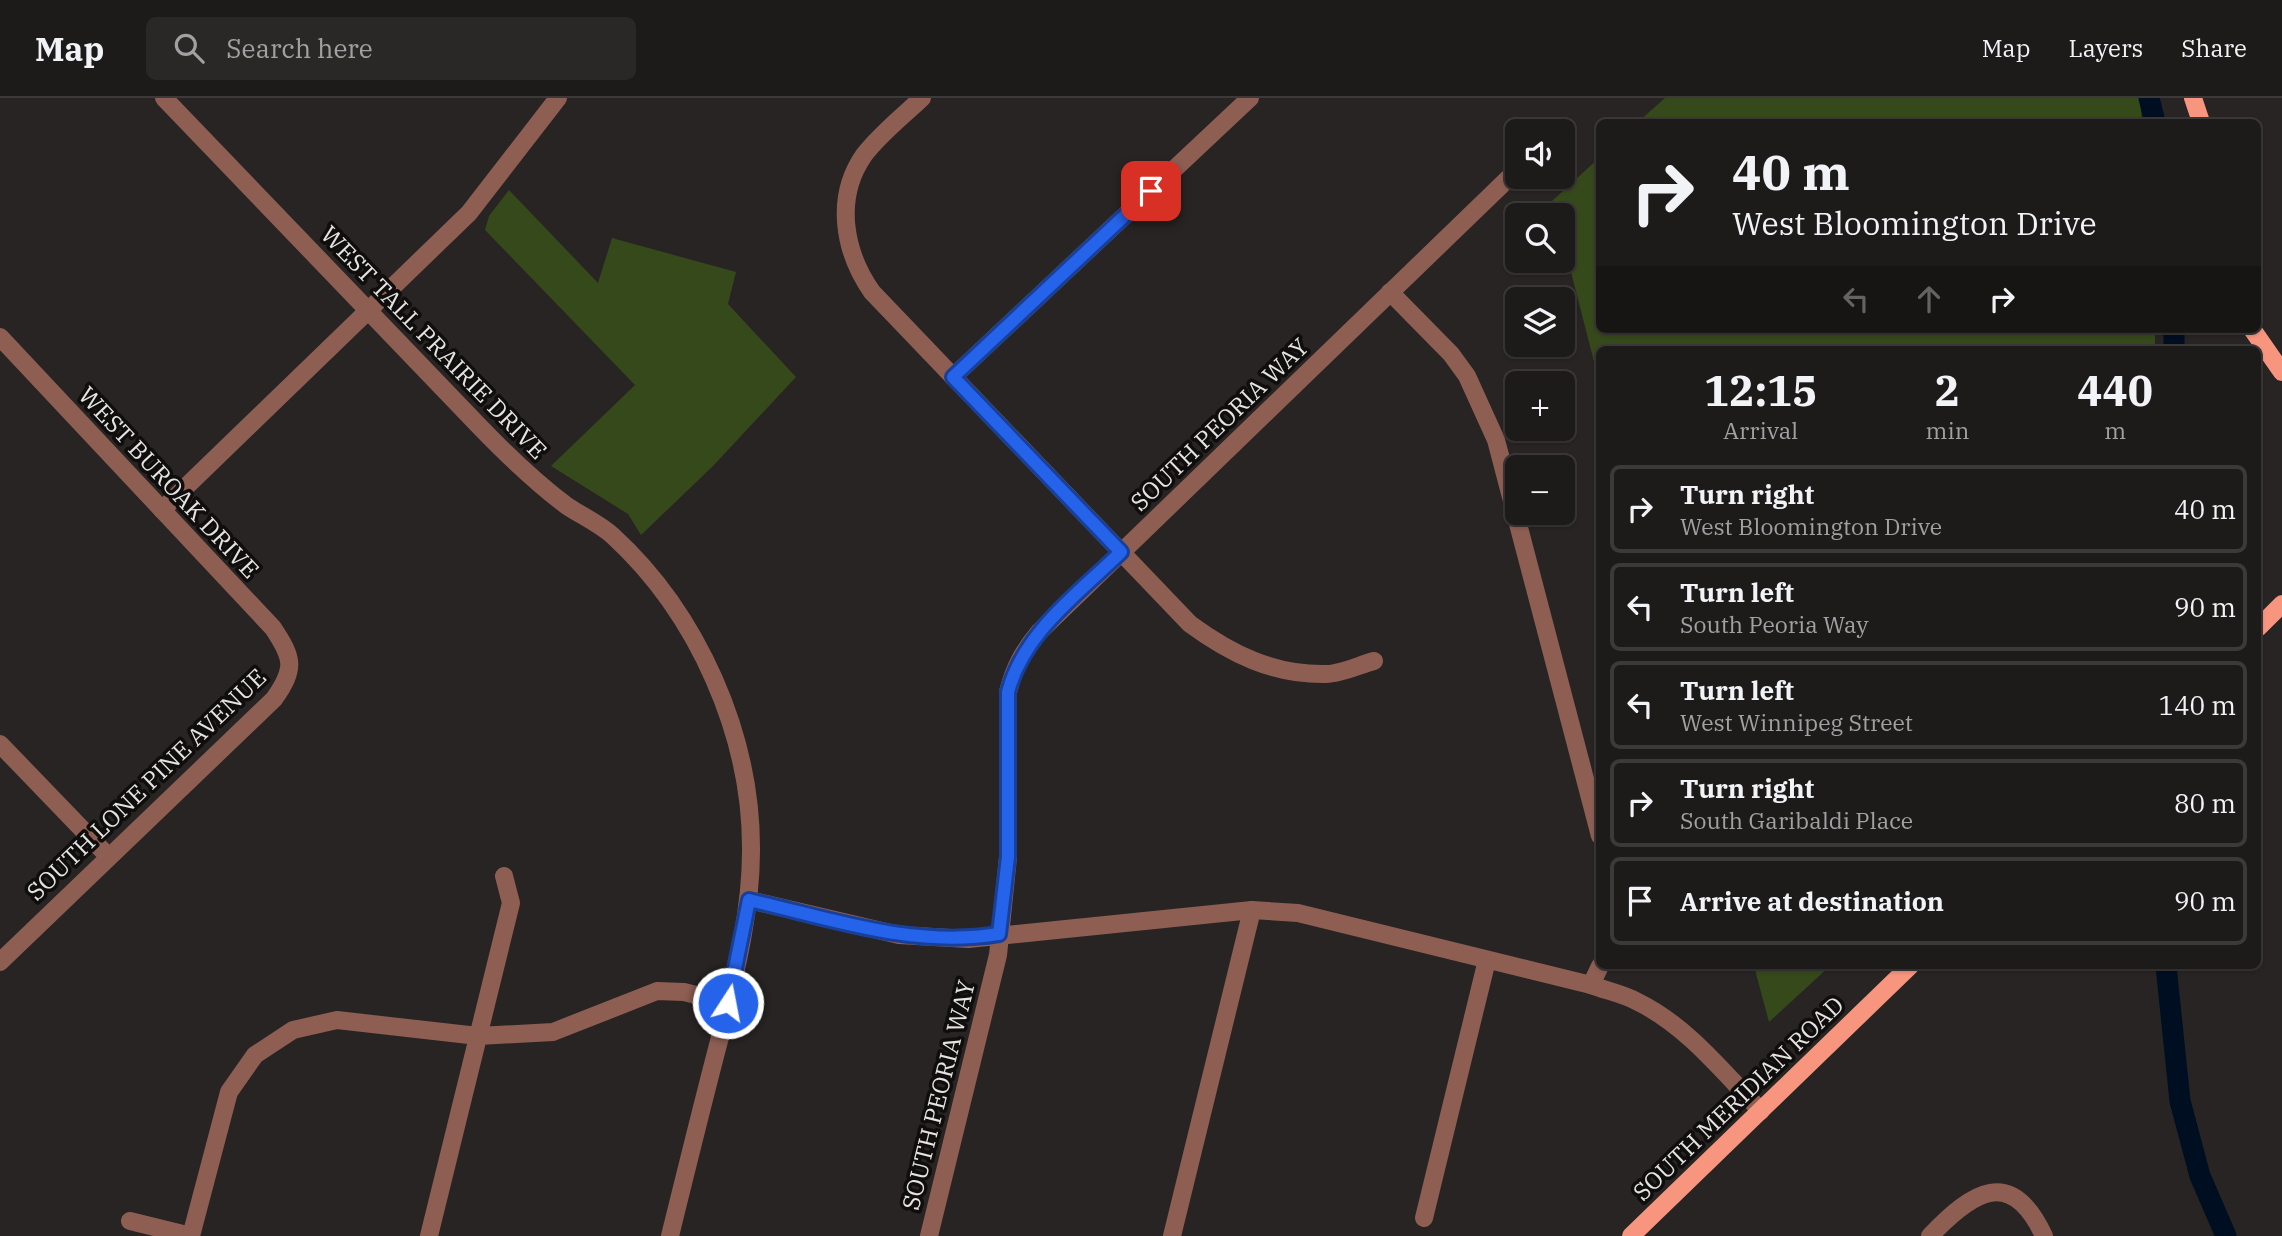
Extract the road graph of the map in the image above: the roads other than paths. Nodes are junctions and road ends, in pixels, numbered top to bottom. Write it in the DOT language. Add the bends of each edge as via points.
graph roads {
  1 [pos="164,98"];
  2 [pos="558,98"];
  3 [pos="922,98"];
  4 [pos="1250,98"];
  5 [pos="2193,98"];
  6 [pos="2200,119"];
  7 [pos="1505,182"];
  8 [pos="1390,292"];
  9 [pos="369,310"];
  10 [pos="2255,333"];
  11 [pos="0,337"];
  12 [pos="2282,372"];
  13 [pos="953,377"];
  14 [pos="162,510"];
  15 [pos="1121,552"];
  16 [pos="2282,604"];
  17 [pos="2261,625"];
  18 [pos="1374,661"];
  19 [pos="290,667"];
  20 [pos="0,744"];
  21 [pos="1596,821"];
  22 [pos="107,855"];
  23 [pos="504,876"];
  24 [pos="749,900"];
  25 [pos="1252,910"];
  26 [pos="999,934"];
  27 [pos="1487,960"];
  28 [pos="0,962"];
  29 [pos="1599,969"];
  30 [pos="1907,969"];
  31 [pos="1591,985"];
  32 [pos="728,1003"];
  33 [pos="478,1036"];
  34 [pos="1760,1111"];
  35 [pos="1424,1218"];
  36 [pos="130,1221"];
  37 [pos="191,1236"];
  38 [pos="429,1236"];
  39 [pos="670,1236"];
  40 [pos="929,1236"];
  41 [pos="1172,1236"];
  42 [pos="1631,1236"];
  43 [pos="1930,1236"];
  44 [pos="2044,1236"];
  1 -- 9 [label="street, WEST TALL PRAIRIE DRIVE"];
  2 -- 9 [label="street" via="469,213"];
  3 -- 13 [label="street" via="872,146 854,171 848,190 847,240 872,292"];
  4 -- 13 [label="street"];
  5 -- 6 [label="main road"];
  7 -- 8 [label="street, SOUTH PEORIA WAY"];
  8 -- 15 [label="street, SOUTH PEORIA WAY"];
  8 -- 21 [label="street" via="1467,376 1496,440"];
  9 -- 14 [label="street"];
  9 -- 24 [label="street, WEST TALL PRAIRIE DRIVE" via="524,472 611,534 655,581 698,648 721,695 737,745 748,796"];
  10 -- 12 [label="main road"];
  11 -- 14 [label="street, WEST BUROAK DRIVE"];
  13 -- 15 [label="street"];
  14 -- 19 [label="street, WEST BUROAK DRIVE" via="274,628 289,652"];
  15 -- 18 [label="street" via="1190,624 1225,649 1263,665 1328,674"];
  15 -- 26 [label="street, SOUTH PEORIA WAY" via="1039,632 1014,670 1008,692 1008,857"];
  16 -- 17 [label="main road"];
  19 -- 22 [label="street, SOUTH LONE PINE AVENUE" via="274,699"];
  20 -- 22 [label="street"];
  22 -- 28 [label="street, SOUTH LONE PINE AVENUE"];
  23 -- 33 [label="street" via="511,903"];
  24 -- 26 [label="street" via="899,935 968,939"];
  24 -- 32 [label="street, WEST TALL PRAIRIE DRIVE"];
  25 -- 26 [label="street"];
  25 -- 27 [label="street" via="1298,913"];
  25 -- 41 [label="street"];
  26 -- 40 [label="street, SOUTH PEORIA WAY" via="998,955"];
  27 -- 31 [label="street"];
  27 -- 35 [label="street"];
  29 -- 31 [label="street"];
  30 -- 34 [label="main road, SOUTH MERIDIAN ROAD"];
  31 -- 34 [label="street" via="1637,1001 1667,1018"];
  32 -- 33 [label="street" via="684,992 657,991 553,1031"];
  32 -- 39 [label="street, WEST TALL PRAIRIE DRIVE"];
  33 -- 37 [label="street" via="337,1020 293,1030 272,1041 240,1073 229,1092"];
  33 -- 38 [label="street"];
  34 -- 42 [label="main road, SOUTH MERIDIAN ROAD"];
  36 -- 37 [label="street"];
  43 -- 44 [label="street" via="1965,1202 1982,1193 2001,1192 2021,1199"];
}
